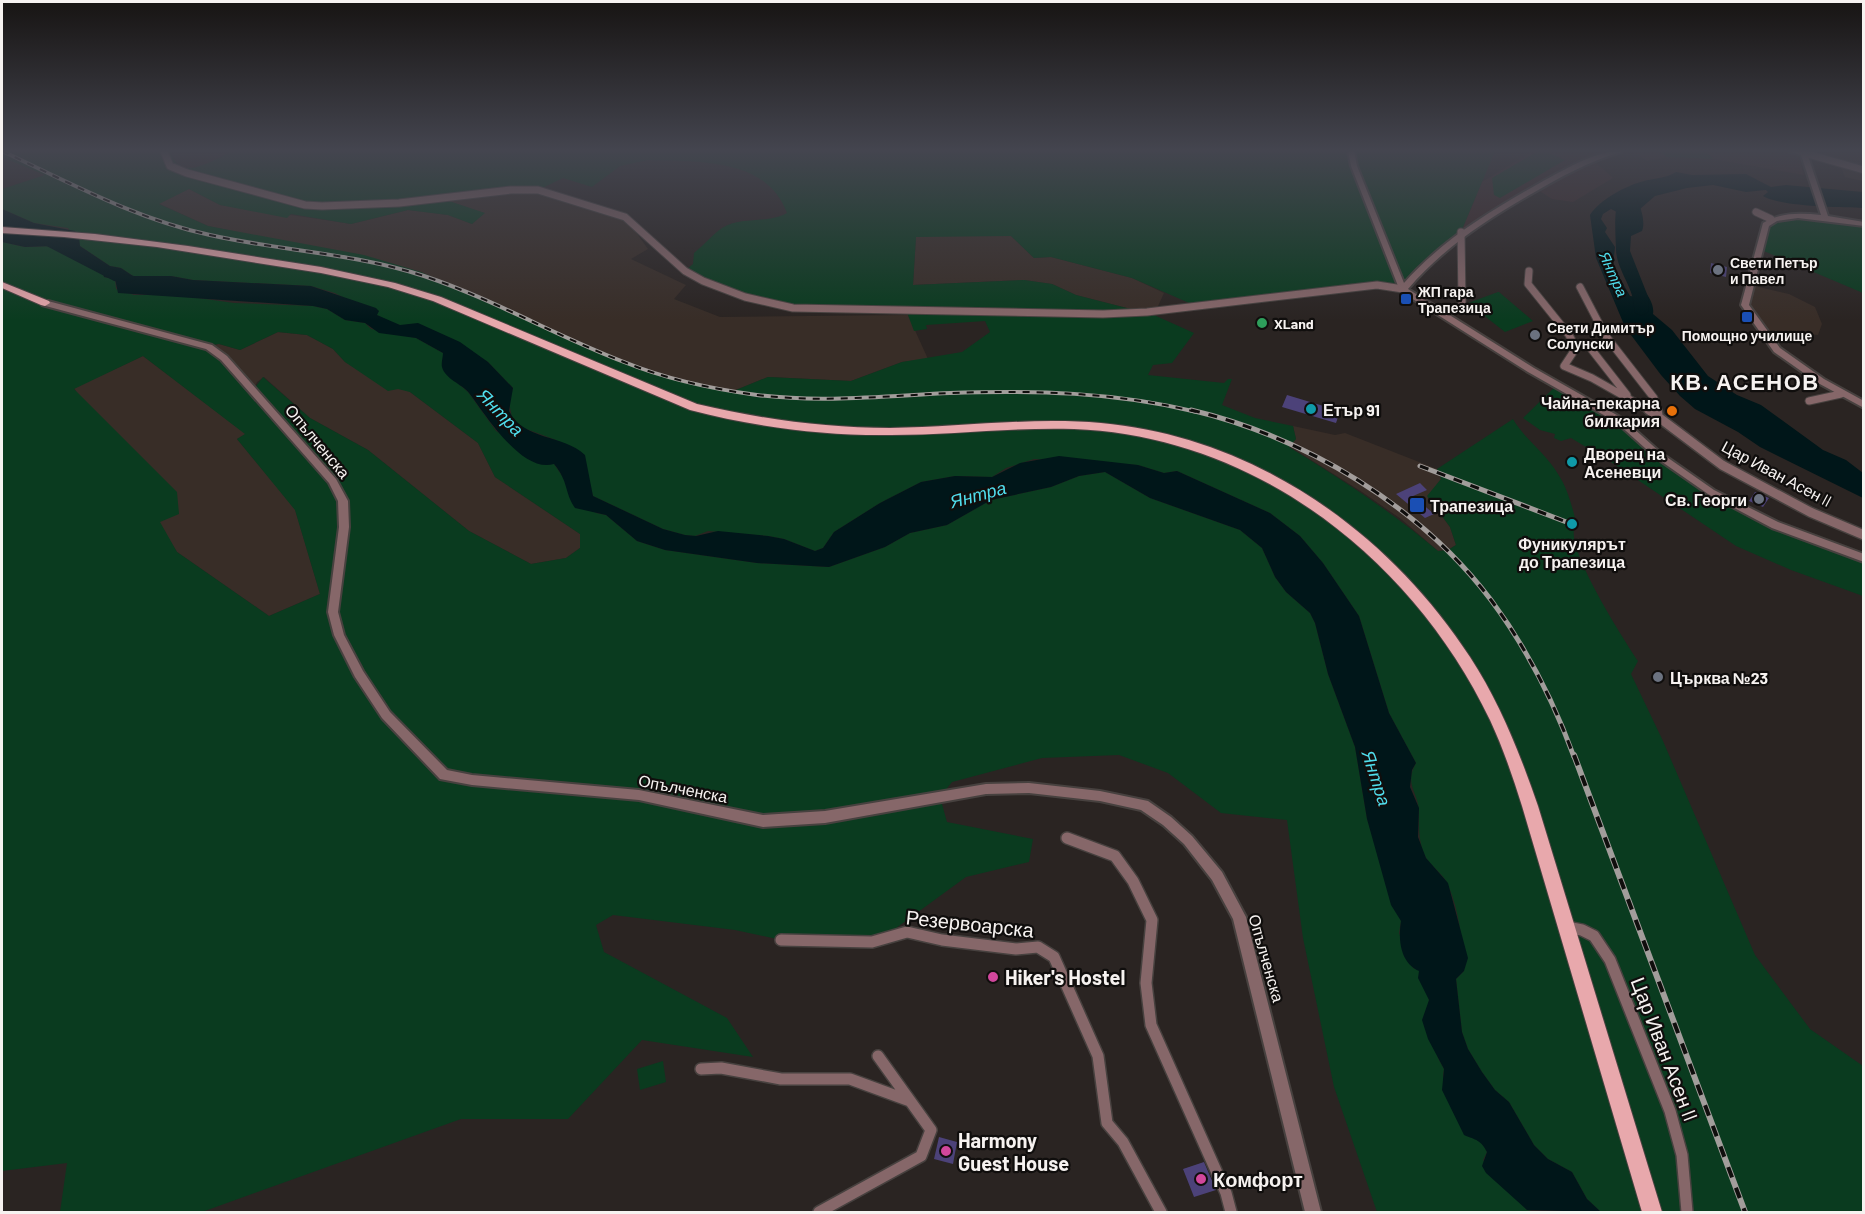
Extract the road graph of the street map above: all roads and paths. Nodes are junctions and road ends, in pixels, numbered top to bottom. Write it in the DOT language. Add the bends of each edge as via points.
graph roads {
  1 [pos="595,208"];
  2 [pos="1371,208"];
  3 [pos="1503,208"];
  4 [pos="1823,208"];
  5 [pos="1756,212"];
  6 [pos="1826,217"];
  7 [pos="1772,219"];
  8 [pos="1863,224"];
  9 [pos="2,230"];
  10 [pos="1461,232"];
  11 [pos="1529,271"];
  12 [pos="2,285"];
  13 [pos="1580,287"];
  14 [pos="1403,289"];
  15 [pos="2,293"];
  16 [pos="1462,302"];
  17 [pos="45,303"];
  18 [pos="1588,345"];
  19 [pos="1841,394"];
  20 [pos="1628,397"];
  21 [pos="1809,401"];
  22 [pos="1863,405"];
  23 [pos="1658,415"];
  24 [pos="1863,535"];
  25 [pos="1863,558"];
  26 [pos="1067,838"];
  27 [pos="1567,927"];
  28 [pos="781,940"];
  29 [pos="878,1056"];
  30 [pos="701,1069"];
  31 [pos="910,1101"];
  32 [pos="819,1212"];
  33 [pos="1161,1212"];
  34 [pos="1231,1212"];
  35 [pos="1313,1212"];
  36 [pos="1652,1212"];
  37 [pos="1687,1212"];
  1 -- 14 [label="street" via="625,217 685,271 703,281 745,297 793,308 1103,314 1377,285"];
  2 -- 14 [label="street"];
  3 -- 10 [label="street"];
  4 -- 6 [label="street"];
  5 -- 7 [label="street"];
  6 -- 7 [label="street"];
  6 -- 8 [label="street"];
  7 -- 19 [label="street" via="1766,225 1745,305 1778,350"];
  9 -- 27 [label="main road" via="146,242 395,284 694,406 737,417 836,430 1079,425 1180,442 1232,461 1319,506 1371,545 1431,610 1458,648 1497,718"];
  10 -- 14 [label="street" via="1426,262"];
  10 -- 16 [label="street"];
  11 -- 20 [label="street, Цар Иван Асен II" via="1528,284 1576,348 1564,366"];
  12 -- 17 [label="main road"];
  13 -- 23 [label="street" via="1605,335 1654,398"];
  14 -- 25 [label="street" via="1619,420 1711,492 1775,525"];
  15 -- 17 [label="main road"];
  17 -- 35 [label="street, Опълченска" via="209,347 224,358 333,481 343,501 333,612 339,635 386,715 444,775 639,795 763,821 825,817 986,789 1029,788 1101,796 1144,806 1167,821 1217,876 1239,916"];
  18 -- 20 [label="street"];
  19 -- 21 [label="street"];
  19 -- 22 [label="street"];
  20 -- 23 [label="street, Цар Иван Асен II"];
  23 -- 24 [label="street, Цар Иван Асен II" via="1722,465"];
  26 -- 34 [label="street" via="1115,856 1133,881 1152,920 1146,983 1151,1025 1227,1193"];
  27 -- 36 [label="main road"];
  27 -- 37 [label="street, Цар Иван Асен II" via="1592,933 1604,945 1670,1111 1682,1155"];
  28 -- 33 [label="street, Резервоарска" via="872,942 908,932 1016,950 1038,948 1054,957 1098,1056 1107,1123 1123,1142"];
  29 -- 31 [label="street"];
  30 -- 31 [label="street" via="721,1068 781,1079 850,1079"];
  31 -- 32 [label="street" via="931,1130 921,1156"];
}
